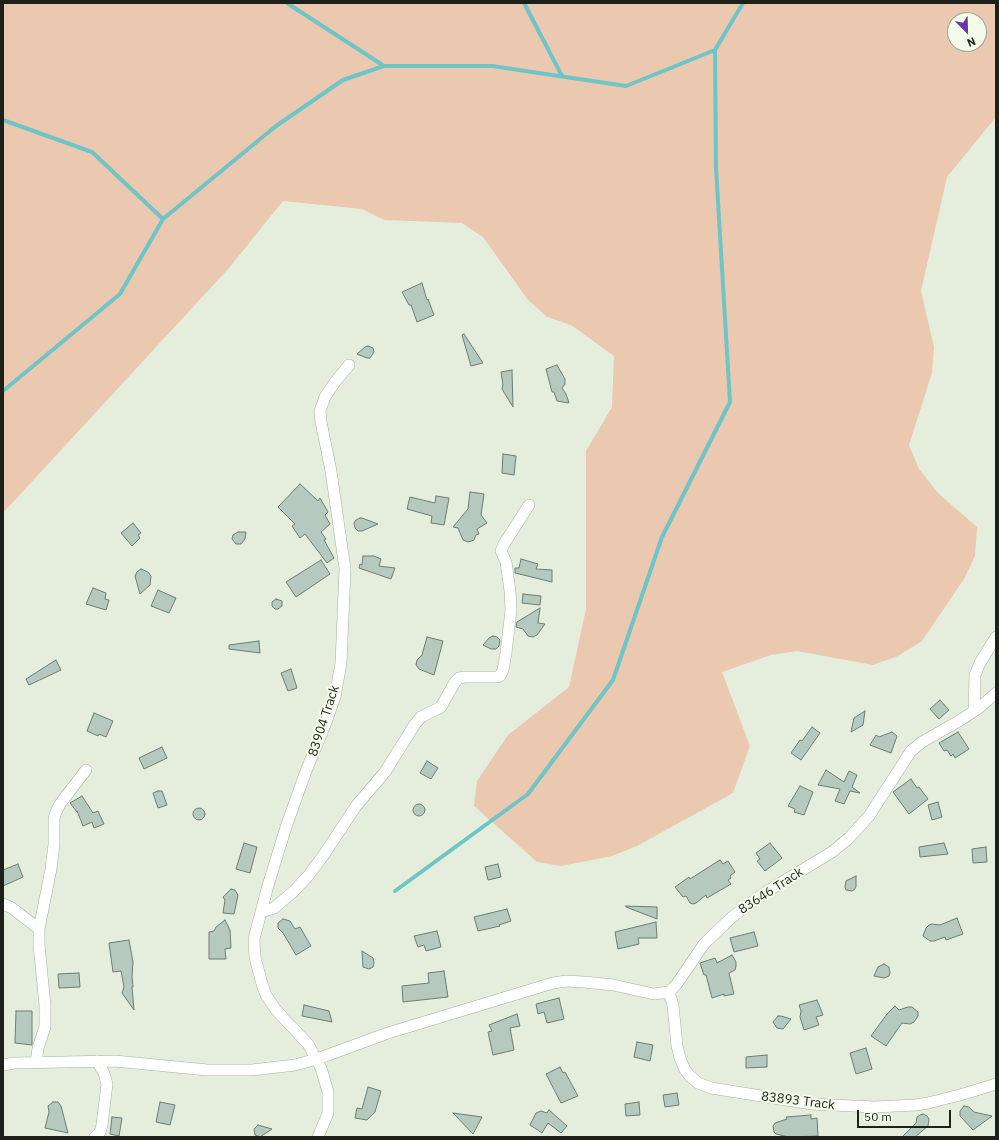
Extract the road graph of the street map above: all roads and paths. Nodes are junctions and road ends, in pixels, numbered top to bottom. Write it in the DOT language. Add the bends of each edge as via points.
graph roads {
  1 [pos="349,365"];
  2 [pos="529,505"];
  3 [pos="996,637"];
  4 [pos="996,693"];
  5 [pos="974,711"];
  6 [pos="86,770"];
  7 [pos="3,904"];
  8 [pos="261,912"];
  9 [pos="39,929"];
  10 [pos="669,992"];
  11 [pos="316,1059"];
  12 [pos="97,1061"];
  13 [pos="36,1063"];
  14 [pos="3,1065"];
  15 [pos="996,1084"];
  16 [pos="95,1137"];
  17 [pos="318,1137"];
  1 -- 8 [label="street, 83904 Track" via="335,382 320,411 345,569 341,663 335,697 286,827"];
  2 -- 8 [label="street" via="501,551 506,562 511,610 506,653 500,676 459,678 441,707 421,717 415,724 385,772 356,806 308,876 274,908"];
  3 -- 5 [label="street" via="975,675"];
  4 -- 5 [label="street"];
  5 -- 10 [label="street, 83646 Track" via="911,751 869,816 850,838 732,917 704,944"];
  6 -- 9 [label="street" via="56,812 51,869"];
  7 -- 9 [label="street"];
  8 -- 11 [label="street, 83904 Track" via="254,950 262,984 270,1003 308,1044"];
  9 -- 13 [label="street" via="45,1026"];
  10 -- 11 [label="street" via="654,994 584,982 553,983 388,1033"];
  10 -- 15 [label="street, 83893 Track" via="673,1005 677,1046 685,1070 698,1083 711,1088 812,1104 874,1107 928,1103"];
  11 -- 12 [label="street" via="294,1065 252,1070 207,1070"];
  11 -- 17 [label="street, 83904 Track" via="328,1092 328,1113"];
  12 -- 13 [label="street"];
  12 -- 16 [label="street" via="104,1073 106,1084 102,1126"];
  13 -- 14 [label="street"];
}
